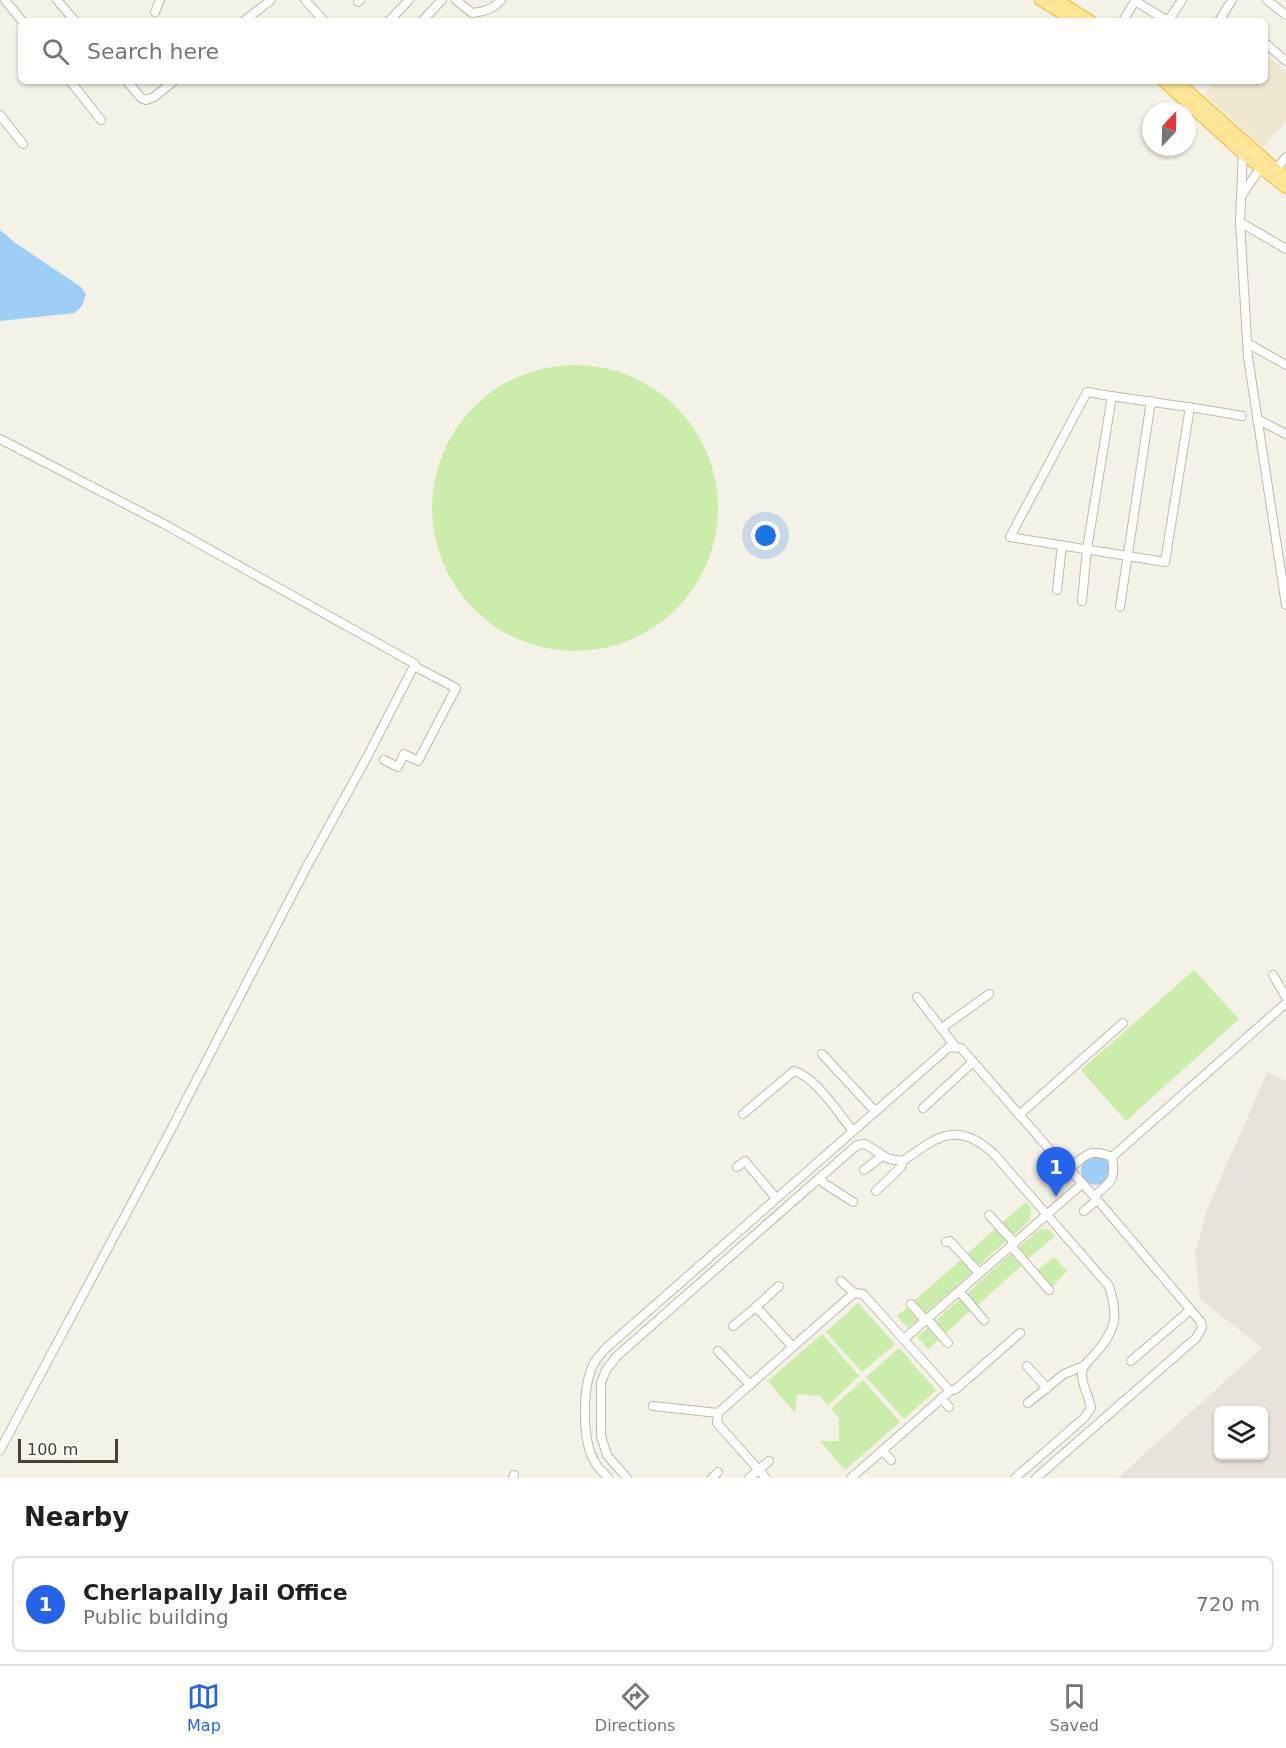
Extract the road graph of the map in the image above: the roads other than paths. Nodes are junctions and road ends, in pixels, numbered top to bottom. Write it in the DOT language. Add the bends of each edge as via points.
graph roads {
  1 [pos="5,0"];
  2 [pos="57,0"];
  3 [pos="160,0"];
  4 [pos="271,0"];
  5 [pos="305,0"];
  6 [pos="409,0"];
  7 [pos="442,0"];
  8 [pos="456,0"];
  9 [pos="483,0"];
  10 [pos="501,0"];
  11 [pos="1040,0"];
  12 [pos="1057,0"];
  13 [pos="1134,0"];
  14 [pos="1182,0"];
  15 [pos="1232,0"];
  16 [pos="1268,0"];
  17 [pos="155,12"];
  18 [pos="483,12"];
  19 [pos="1286,15"];
  20 [pos="20,18"];
  21 [pos="72,18"];
  22 [pos="248,18"];
  23 [pos="321,18"];
  24 [pos="392,18"];
  25 [pos="425,18"];
  26 [pos="1069,18"];
  27 [pos="1086,18"];
  28 [pos="1125,18"];
  29 [pos="1163,18"];
  30 [pos="1170,18"];
  31 [pos="1221,18"];
  32 [pos="1268,46"];
  33 [pos="1286,61"];
  34 [pos="72,84"];
  35 [pos="129,84"];
  36 [pos="170,84"];
  37 [pos="1167,84"];
  38 [pos="1180,84"];
  39 [pos="0,115"];
  40 [pos="101,120"];
  41 [pos="23,144"];
  42 [pos="1245,148"];
  43 [pos="1286,157"];
  44 [pos="1263,164"];
  45 [pos="1276,169"];
  46 [pos="1286,178"];
  47 [pos="1286,188"];
  48 [pos="1240,198"];
  49 [pos="1240,222"];
  50 [pos="1286,249"];
  51 [pos="1247,343"];
  52 [pos="1286,365"];
  53 [pos="1112,396"];
  54 [pos="1151,401"];
  55 [pos="1190,407"];
  56 [pos="1242,416"];
  57 [pos="1257,419"];
  58 [pos="1286,434"];
  59 [pos="0,439"];
  60 [pos="1062,545"];
  61 [pos="1087,549"];
  62 [pos="1128,556"];
  63 [pos="1057,590"];
  64 [pos="1082,602"];
  65 [pos="1286,605"];
  66 [pos="1120,607"];
  67 [pos="414,666"];
  68 [pos="384,760"];
  69 [pos="1273,975"];
  70 [pos="989,994"];
  71 [pos="917,997"];
  72 [pos="1286,997"];
  73 [pos="1286,1003"];
  74 [pos="1123,1023"];
  75 [pos="942,1028"];
  76 [pos="955,1046"];
  77 [pos="822,1054"];
  78 [pos="973,1062"];
  79 [pos="923,1108"];
  80 [pos="875,1111"];
  81 [pos="743,1114"];
  82 [pos="1019,1114"];
  83 [pos="853,1131"];
  84 [pos="882,1156"];
  85 [pos="1112,1157"];
  86 [pos="903,1161"];
  87 [pos="737,1167"];
  88 [pos="1067,1168"];
  89 [pos="864,1170"];
  90 [pos="1055,1176"];
  91 [pos="820,1178"];
  92 [pos="1082,1184"];
  93 [pos="876,1191"];
  94 [pos="776,1198"];
  95 [pos="1095,1199"];
  96 [pos="853,1202"];
  97 [pos="1084,1211"];
  98 [pos="989,1215"];
  99 [pos="1047,1215"];
  100 [pos="1067,1222"];
  101 [pos="1059,1229"];
  102 [pos="946,1242"];
  103 [pos="1012,1244"];
  104 [pos="699,1253"];
  105 [pos="705,1260"];
  106 [pos="675,1273"];
  107 [pos="979,1273"];
  108 [pos="682,1281"];
  109 [pos="841,1281"];
  110 [pos="779,1286"];
  111 [pos="1049,1290"];
  112 [pos="959,1291"];
  113 [pos="854,1293"];
  114 [pos="911,1304"];
  115 [pos="756,1307"];
  116 [pos="1190,1310"];
  117 [pos="926,1320"];
  118 [pos="984,1320"];
  119 [pos="733,1326"];
  120 [pos="1020,1333"];
  121 [pos="904,1338"];
  122 [pos="948,1342"];
  123 [pos="793,1347"];
  124 [pos="718,1351"];
  125 [pos="1131,1361"];
  126 [pos="1027,1366"];
  127 [pos="1084,1366"];
  128 [pos="750,1385"];
  129 [pos="1047,1388"];
  130 [pos="950,1391"];
  131 [pos="941,1398"];
  132 [pos="1028,1403"];
  133 [pos="653,1406"];
  134 [pos="949,1407"];
  135 [pos="718,1413"];
  136 [pos="0,1449"];
  137 [pos="882,1450"];
  138 [pos="891,1460"];
  139 [pos="769,1461"];
  140 [pos="758,1470"];
  141 [pos="608,1478"];
  142 [pos="627,1478"];
  143 [pos="748,1478"];
  144 [pos="766,1478"];
  145 [pos="851,1478"];
  146 [pos="1016,1478"];
  147 [pos="1036,1478"];
  1 -- 20 [label="street"];
  2 -- 21 [label="street"];
  3 -- 17 [label="street"];
  4 -- 22 [label="street"];
  5 -- 23 [label="street"];
  6 -- 24 [label="street"];
  7 -- 25 [label="street"];
  8 -- 18 [label="street" via="472,13"];
  9 -- 18 [label="street"];
  10 -- 18 [label="street"];
  11 -- 26 [label="main road"];
  12 -- 27 [label="main road"];
  13 -- 28 [label="street"];
  13 -- 29 [label="street"];
  14 -- 30 [label="street"];
  15 -- 31 [label="street"];
  16 -- 19 [label="street"];
  32 -- 33 [label="street"];
  34 -- 40 [label="street"];
  35 -- 36 [label="street" via="146,100"];
  37 -- 42 [label="main road"];
  38 -- 42 [label="main road"];
  39 -- 41 [label="street"];
  42 -- 44 [label="main road"];
  42 -- 48 [label="street"];
  43 -- 45 [label="street"];
  44 -- 45 [label="main road"];
  44 -- 47 [label="main road"];
  44 -- 48 [label="street"];
  45 -- 46 [label="main road"];
  48 -- 49 [label="street"];
  49 -- 50 [label="street"];
  49 -- 51 [label="street"];
  51 -- 52 [label="street"];
  51 -- 57 [label="street"];
  53 -- 54 [label="street"];
  53 -- 60 [label="street" via="1087,392 1010,537"];
  53 -- 61 [label="street"];
  54 -- 55 [label="street"];
  54 -- 62 [label="street"];
  55 -- 56 [label="street"];
  55 -- 62 [label="street" via="1165,562"];
  57 -- 58 [label="street"];
  57 -- 65 [label="street"];
  59 -- 67 [label="street" via="164,524"];
  60 -- 61 [label="street"];
  60 -- 63 [label="street"];
  61 -- 62 [label="street"];
  61 -- 64 [label="street"];
  62 -- 66 [label="street"];
  67 -- 68 [label="street" via="456,688 418,761 404,754 398,767"];
  67 -- 136 [label="street"];
  69 -- 72 [label="street"];
  70 -- 75 [label="street"];
  71 -- 75 [label="street"];
  73 -- 85 [label="street"];
  74 -- 82 [label="street"];
  75 -- 76 [label="street"];
  76 -- 78 [label="street"];
  76 -- 80 [label="street"];
  77 -- 80 [label="street"];
  78 -- 79 [label="street"];
  78 -- 82 [label="street"];
  80 -- 83 [label="street"];
  81 -- 83 [label="street" via="794,1071 813,1083"];
  82 -- 88 [label="street"];
  83 -- 94 [label="street"];
  84 -- 86 [label="street"];
  84 -- 89 [label="street"];
  84 -- 91 [label="street" via="865,1144 857,1145"];
  85 -- 88 [label="street" via="1098,1151"];
  85 -- 95 [label="street" via="1115,1172"];
  86 -- 93 [label="street"];
  86 -- 99 [label="street" via="935,1138 967,1136 994,1154"];
  87 -- 94 [label="street" via="745,1161 759,1186"];
  88 -- 90 [label="street"];
  88 -- 92 [label="street"];
  91 -- 96 [label="street"];
  91 -- 142 [label="street" via="793,1206 617,1356 606,1370 601,1383 601,1436 607,1455"];
  92 -- 95 [label="street"];
  92 -- 99 [label="street"];
  94 -- 105 [label="street" via="733,1230"];
  95 -- 97 [label="street"];
  95 -- 116 [label="street"];
  98 -- 103 [label="street"];
  99 -- 101 [label="street"];
  99 -- 103 [label="street"];
  100 -- 101 [label="street"];
  101 -- 127 [label="street" via="1109,1286 1115,1306 1114,1326"];
  102 -- 107 [label="street" via="950,1241"];
  103 -- 107 [label="street"];
  103 -- 111 [label="street"];
  104 -- 105 [label="street"];
  105 -- 108 [label="street"];
  106 -- 108 [label="street"];
  107 -- 112 [label="street"];
  108 -- 141 [label="street" via="606,1348 589,1377 586,1431 596,1464"];
  109 -- 113 [label="street"];
  110 -- 115 [label="street"];
  112 -- 117 [label="street"];
  112 -- 118 [label="street"];
  113 -- 121 [label="street" via="863,1294"];
  113 -- 123 [label="street"];
  114 -- 117 [label="street"];
  115 -- 119 [label="street"];
  115 -- 123 [label="street"];
  116 -- 125 [label="street"];
  116 -- 147 [label="street" via="1201,1322 1200,1334"];
  117 -- 121 [label="street"];
  117 -- 122 [label="street"];
  120 -- 130 [label="street"];
  121 -- 130 [label="street"];
  123 -- 128 [label="street"];
  124 -- 128 [label="street"];
  126 -- 129 [label="street"];
  127 -- 129 [label="street" via="1068,1372"];
  127 -- 146 [label="street" via="1082,1381 1091,1408"];
  128 -- 135 [label="street"];
  129 -- 132 [label="street"];
  130 -- 131 [label="street"];
  131 -- 134 [label="street"];
  131 -- 137 [label="street"];
  133 -- 135 [label="street"];
  135 -- 140 [label="street" via="717,1423"];
  137 -- 138 [label="street"];
  137 -- 145 [label="street"];
  139 -- 140 [label="street"];
  140 -- 143 [label="street"];
  140 -- 144 [label="street"];
}
